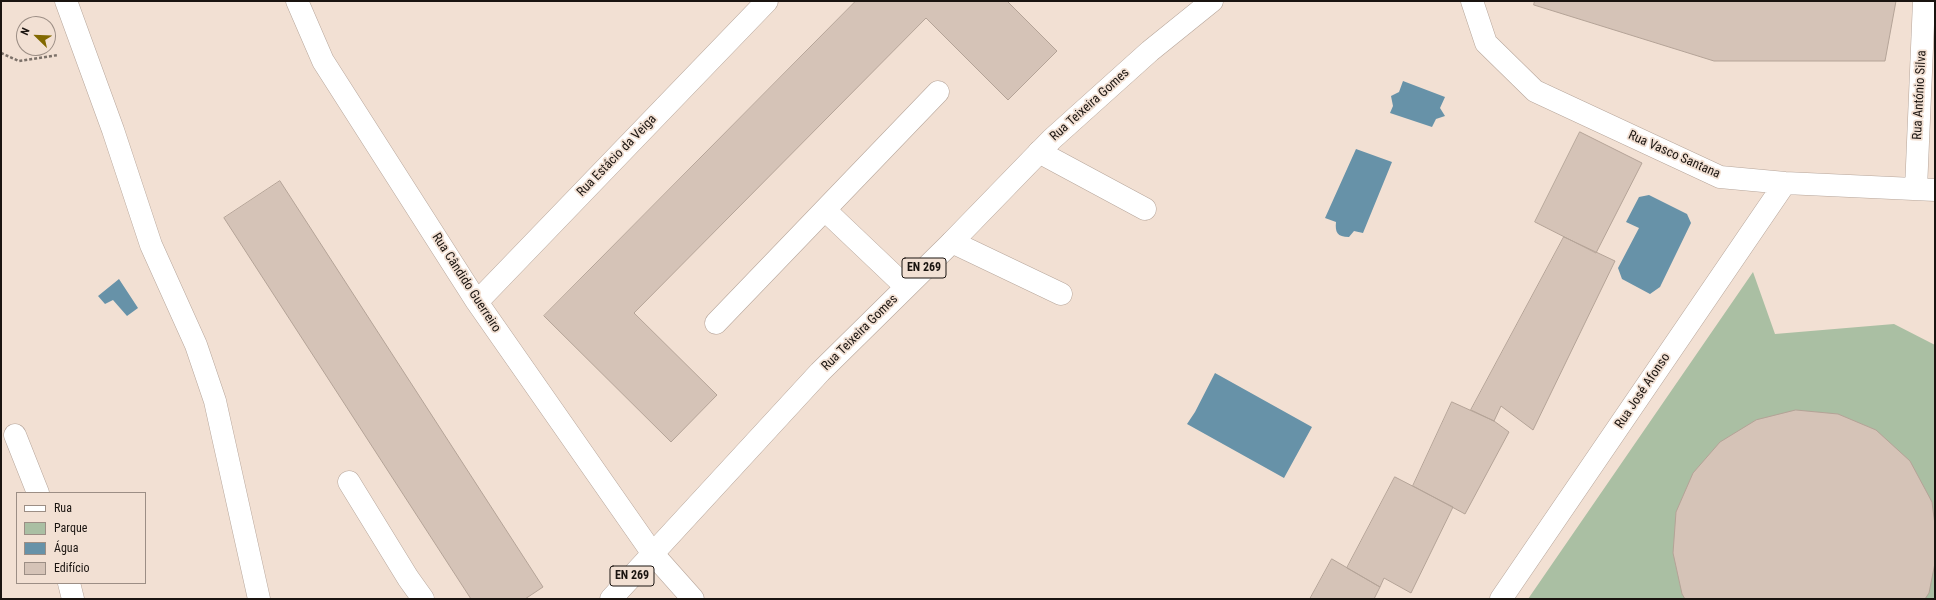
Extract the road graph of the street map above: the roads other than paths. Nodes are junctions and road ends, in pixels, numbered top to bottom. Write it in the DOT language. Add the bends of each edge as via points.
graph roads {
  1 [pos="66,1"];
  2 [pos="297,1"];
  3 [pos="1212,1"];
  4 [pos="1472,1"];
  5 [pos="1924,1"];
  6 [pos="763,4"];
  7 [pos="938,92"];
  8 [pos="1039,152"];
  9 [pos="1786,183"];
  10 [pos="1926,189"];
  11 [pos="1145,209"];
  12 [pos="825,210"];
  13 [pos="952,242"];
  14 [pos="905,286"];
  15 [pos="1061,294"];
  16 [pos="477,302"];
  17 [pos="716,323"];
  18 [pos="15,435"];
  19 [pos="349,482"];
  20 [pos="38,492"];
  21 [pos="653,554"];
  22 [pos="69,584"];
  23 [pos="73,599"];
  24 [pos="259,599"];
  25 [pos="422,599"];
  26 [pos="611,599"];
  27 [pos="693,599"];
  28 [pos="1501,599"];
  1 -- 24 [label="street" via="114,130 151,245 196,345 215,401"];
  2 -- 16 [label="street, Rua Cândido Guerreiro" via="323,61"];
  3 -- 8 [label="street, Rua Teixeira Gomes / EN 269" via="1150,51"];
  4 -- 9 [label="street, Rua Vasco Santana" via="1486,43 1534,91 1720,177"];
  5 -- 10 [label="street, Rua António Silva"];
  6 -- 16 [label="street, Rua Estácio da Veiga"];
  7 -- 12 [label="street"];
  8 -- 11 [label="street"];
  8 -- 13 [label="street, Rua Teixeira Gomes / EN 269"];
  9 -- 10 [label="street, Rua Vasco Santana"];
  9 -- 28 [label="street, Rua José Afonso"];
  12 -- 14 [label="street"];
  12 -- 17 [label="street"];
  13 -- 14 [label="street, Rua Teixeira Gomes / EN 269"];
  13 -- 15 [label="street"];
  14 -- 21 [label="street, Rua Teixeira Gomes / EN 269" via="820,372"];
  16 -- 21 [label="street, Rua Cândido Guerreiro"];
  18 -- 20 [label="street"];
  19 -- 25 [label="street"];
  21 -- 26 [label="street, Rua Teixeira Gomes / EN 269"];
  21 -- 27 [label="street, Rua Cândido Guerreiro"];
  22 -- 23 [label="street"];
}
